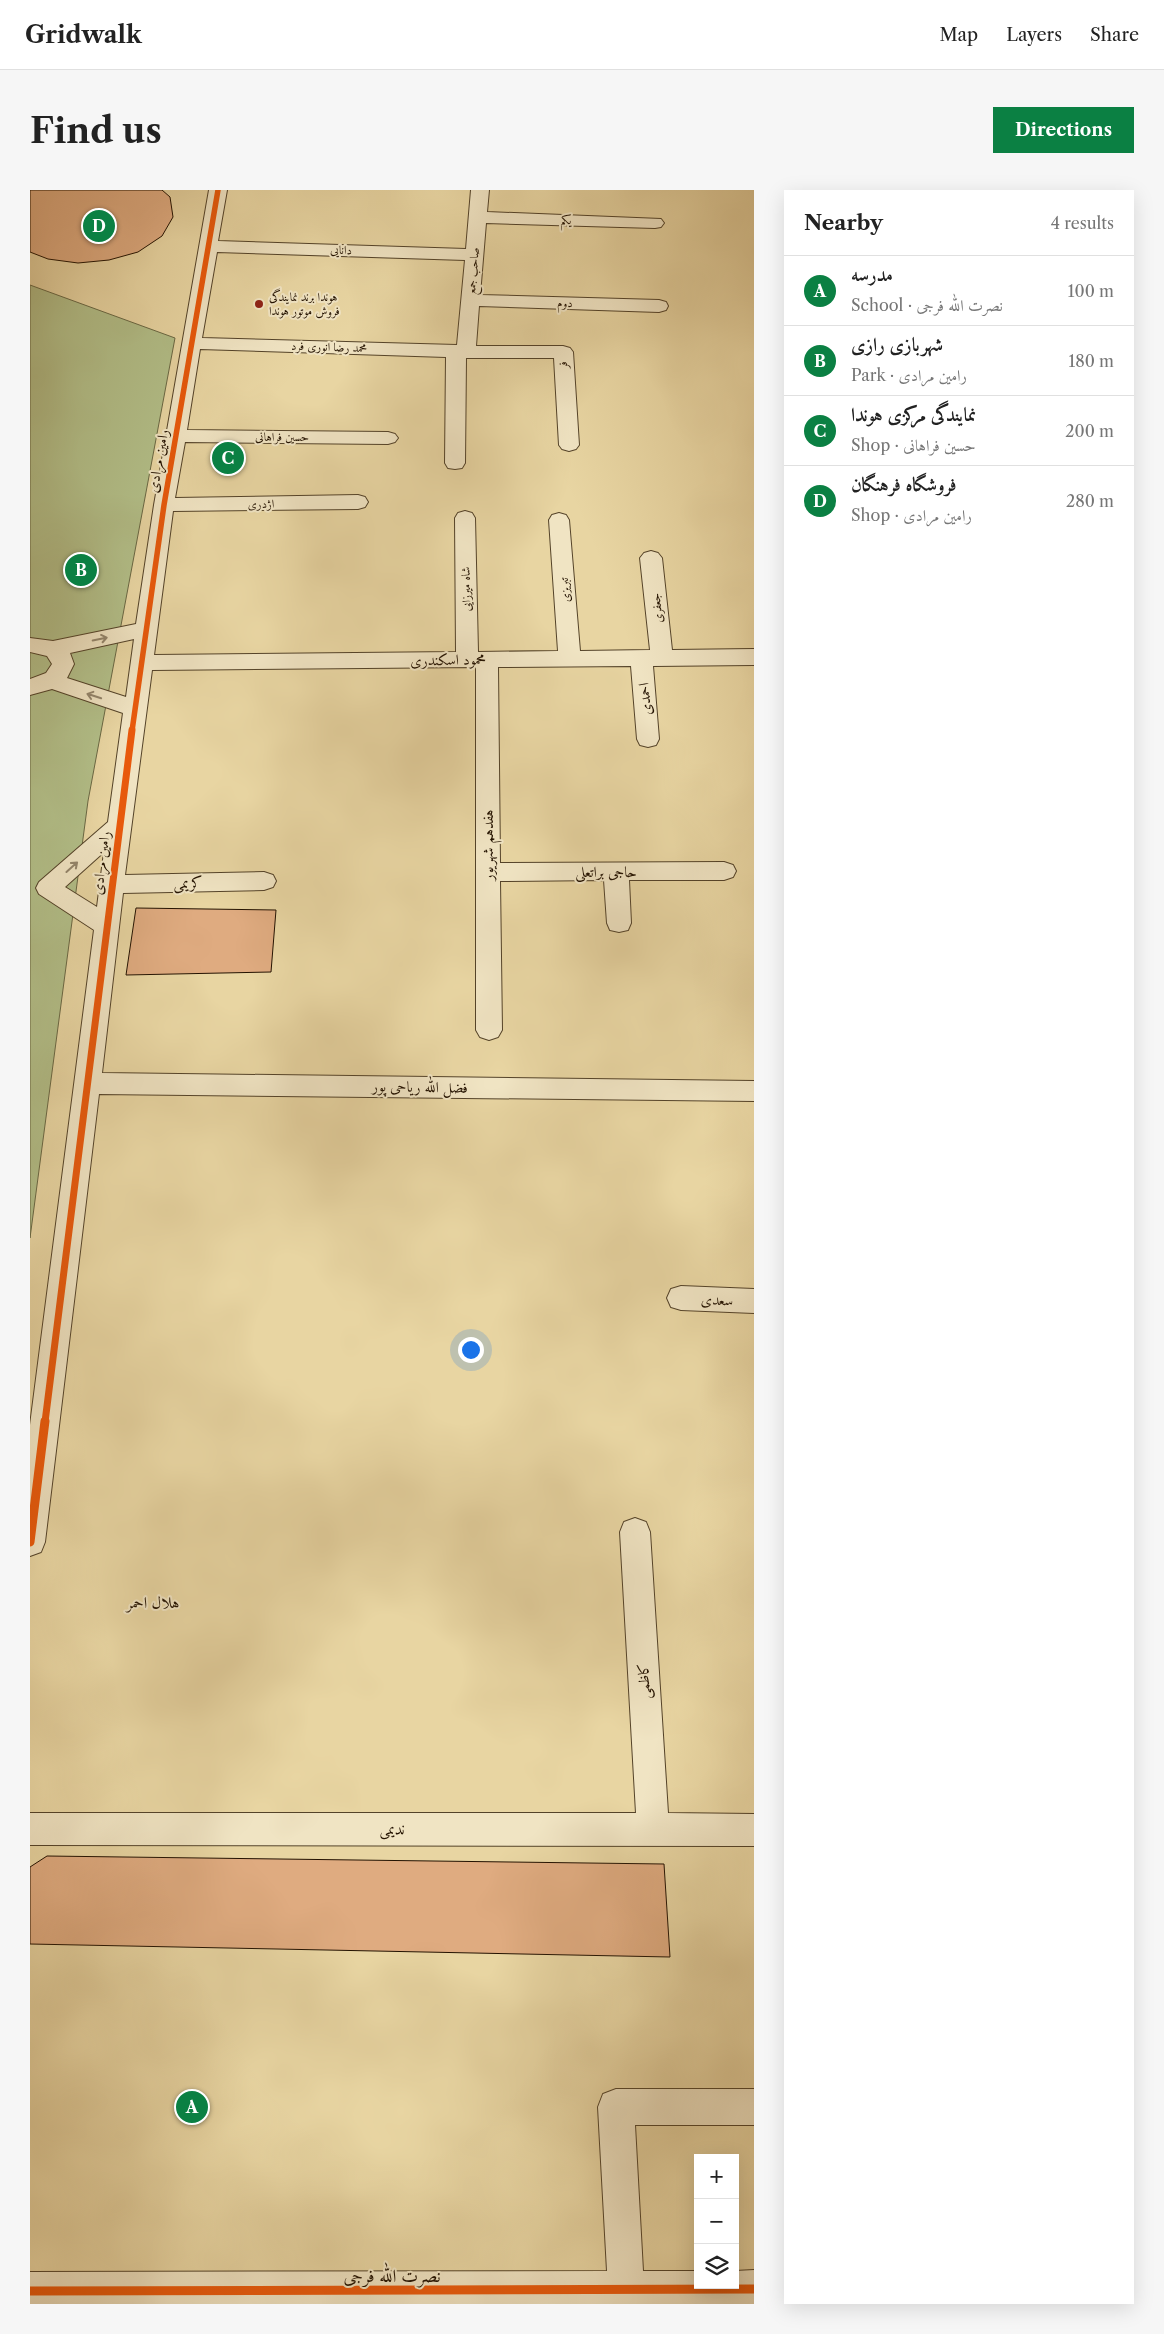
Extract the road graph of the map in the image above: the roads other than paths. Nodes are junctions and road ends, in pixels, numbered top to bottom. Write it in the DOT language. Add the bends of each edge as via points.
graph roads {
  1 [pos="218,190"];
  2 [pos="480,190"];
  3 [pos="478,217"];
  4 [pos="655,223"];
  5 [pos="208,246"];
  6 [pos="474,255"];
  7 [pos="471,300"];
  8 [pos="659,306"];
  9 [pos="192,343"];
  10 [pos="461,352"];
  11 [pos="176,436"];
  12 [pos="388,438"];
  13 [pos="568,445"];
  14 [pos="455,463"];
  15 [pos="358,502"];
  16 [pos="164,505"];
  17 [pos="466,518"];
  18 [pos="559,520"];
  19 [pos="652,558"];
  20 [pos="147,629"];
  21 [pos="30,645"];
  22 [pos="53,649"];
  23 [pos="754,657"];
  24 [pos="652,658"];
  25 [pos="570,659"];
  26 [pos="477,660"];
  27 [pos="142,663"];
  28 [pos="52,681"];
  29 [pos="30,687"];
  30 [pos="136,709"];
  31 [pos="648,740"];
  32 [pos="120,824"];
  33 [pos="724,871"];
  34 [pos="488,872"];
  35 [pos="616,872"];
  36 [pos="264,881"];
  37 [pos="112,884"];
  38 [pos="39,891"];
  39 [pos="619,923"];
  40 [pos="107,926"];
  41 [pos="490,1030"];
  42 [pos="87,1084"];
  43 [pos="754,1091"];
  44 [pos="681,1298"];
  45 [pos="754,1301"];
  46 [pos="635,1532"];
  47 [pos="30,1542"];
  48 [pos="30,1829"];
  49 [pos="654,1830"];
  50 [pos="754,1830"];
  51 [pos="754,2107"];
  52 [pos="626,2290"];
  53 [pos="30,2291"];
  54 [pos="741,2294"];
  55 [pos="507,2297"];
  1 -- 5 [label="street, رامین مرادی"];
  2 -- 3 [label="street, صاحب جمع"];
  3 -- 4 [label="street, یکم"];
  3 -- 6 [label="street, صاحب جمع"];
  5 -- 6 [label="street, دانایی"];
  5 -- 9 [label="street, رامین مرادی"];
  6 -- 7 [label="street, صاحب جمع"];
  7 -- 8 [label="street, دوم"];
  7 -- 10 [label="street, صاحب جمع"];
  9 -- 10 [label="street, محمد رضا انوری فرد"];
  9 -- 11 [label="street, رامین مرادی"];
  10 -- 13 [label="street, فر" via="562,352"];
  10 -- 14 [label="street"];
  11 -- 12 [label="street, حسین فراهانی"];
  11 -- 16 [label="street, رامین مرادی"];
  15 -- 16 [label="street, اژدری"];
  16 -- 20 [label="street, رامین مرادی"];
  17 -- 26 [label="street, شاه میرزایی"];
  18 -- 25 [label="street, تبریزی"];
  19 -- 24 [label="street, جعفری"];
  22 -- 20 [label="street, one-way"];
  20 -- 27 [label="street, رامین مرادی"];
  21 -- 22 [label="street"];
  22 -- 28 [label="street" via="64,664 61,673"];
  23 -- 24 [label="street, محمود اسکندری"];
  24 -- 25 [label="street, محمود اسکندری"];
  24 -- 31 [label="street, احمدی"];
  25 -- 26 [label="street, محمود اسکندری"];
  26 -- 27 [label="street, محمود اسکندری"];
  26 -- 34 [label="street, هفدهم شهریور"];
  27 -- 30 [label="street, رامین مرادی"];
  28 -- 29 [label="street"];
  30 -- 28 [label="street, one-way"];
  30 -- 32 [label="street, رامین مرادی"];
  32 -- 37 [label="street, رامین مرادی"];
  38 -- 32 [label="street, one-way"];
  33 -- 35 [label="street, حاجی براتعلی"];
  34 -- 35 [label="street, حاجی براتعلی"];
  34 -- 41 [label="street, هفدهم شهریور"];
  35 -- 39 [label="street"];
  36 -- 37 [label="street, کریمی"];
  37 -- 40 [label="street, رامین مرادی"];
  38 -- 40 [label="street"];
  40 -- 42 [label="street, رامین مرادی"];
  42 -- 43 [label="street, فضل الله ریاحی پور"];
  42 -- 47 [label="street, رامین مرادی"];
  44 -- 45 [label="street, سعدی"];
  46 -- 49 [label="street, کاظمی"];
  48 -- 49 [label="street, ندیمی"];
  49 -- 50 [label="street, ندیمی"];
  51 -- 52 [label="street" via="616,2106"];
  52 -- 54 [label="street, نصرت الله فرجی"];
  52 -- 55 [label="street, نصرت الله فرجی"];
  53 -- 55 [label="street, نصرت الله فرجی"];
}
